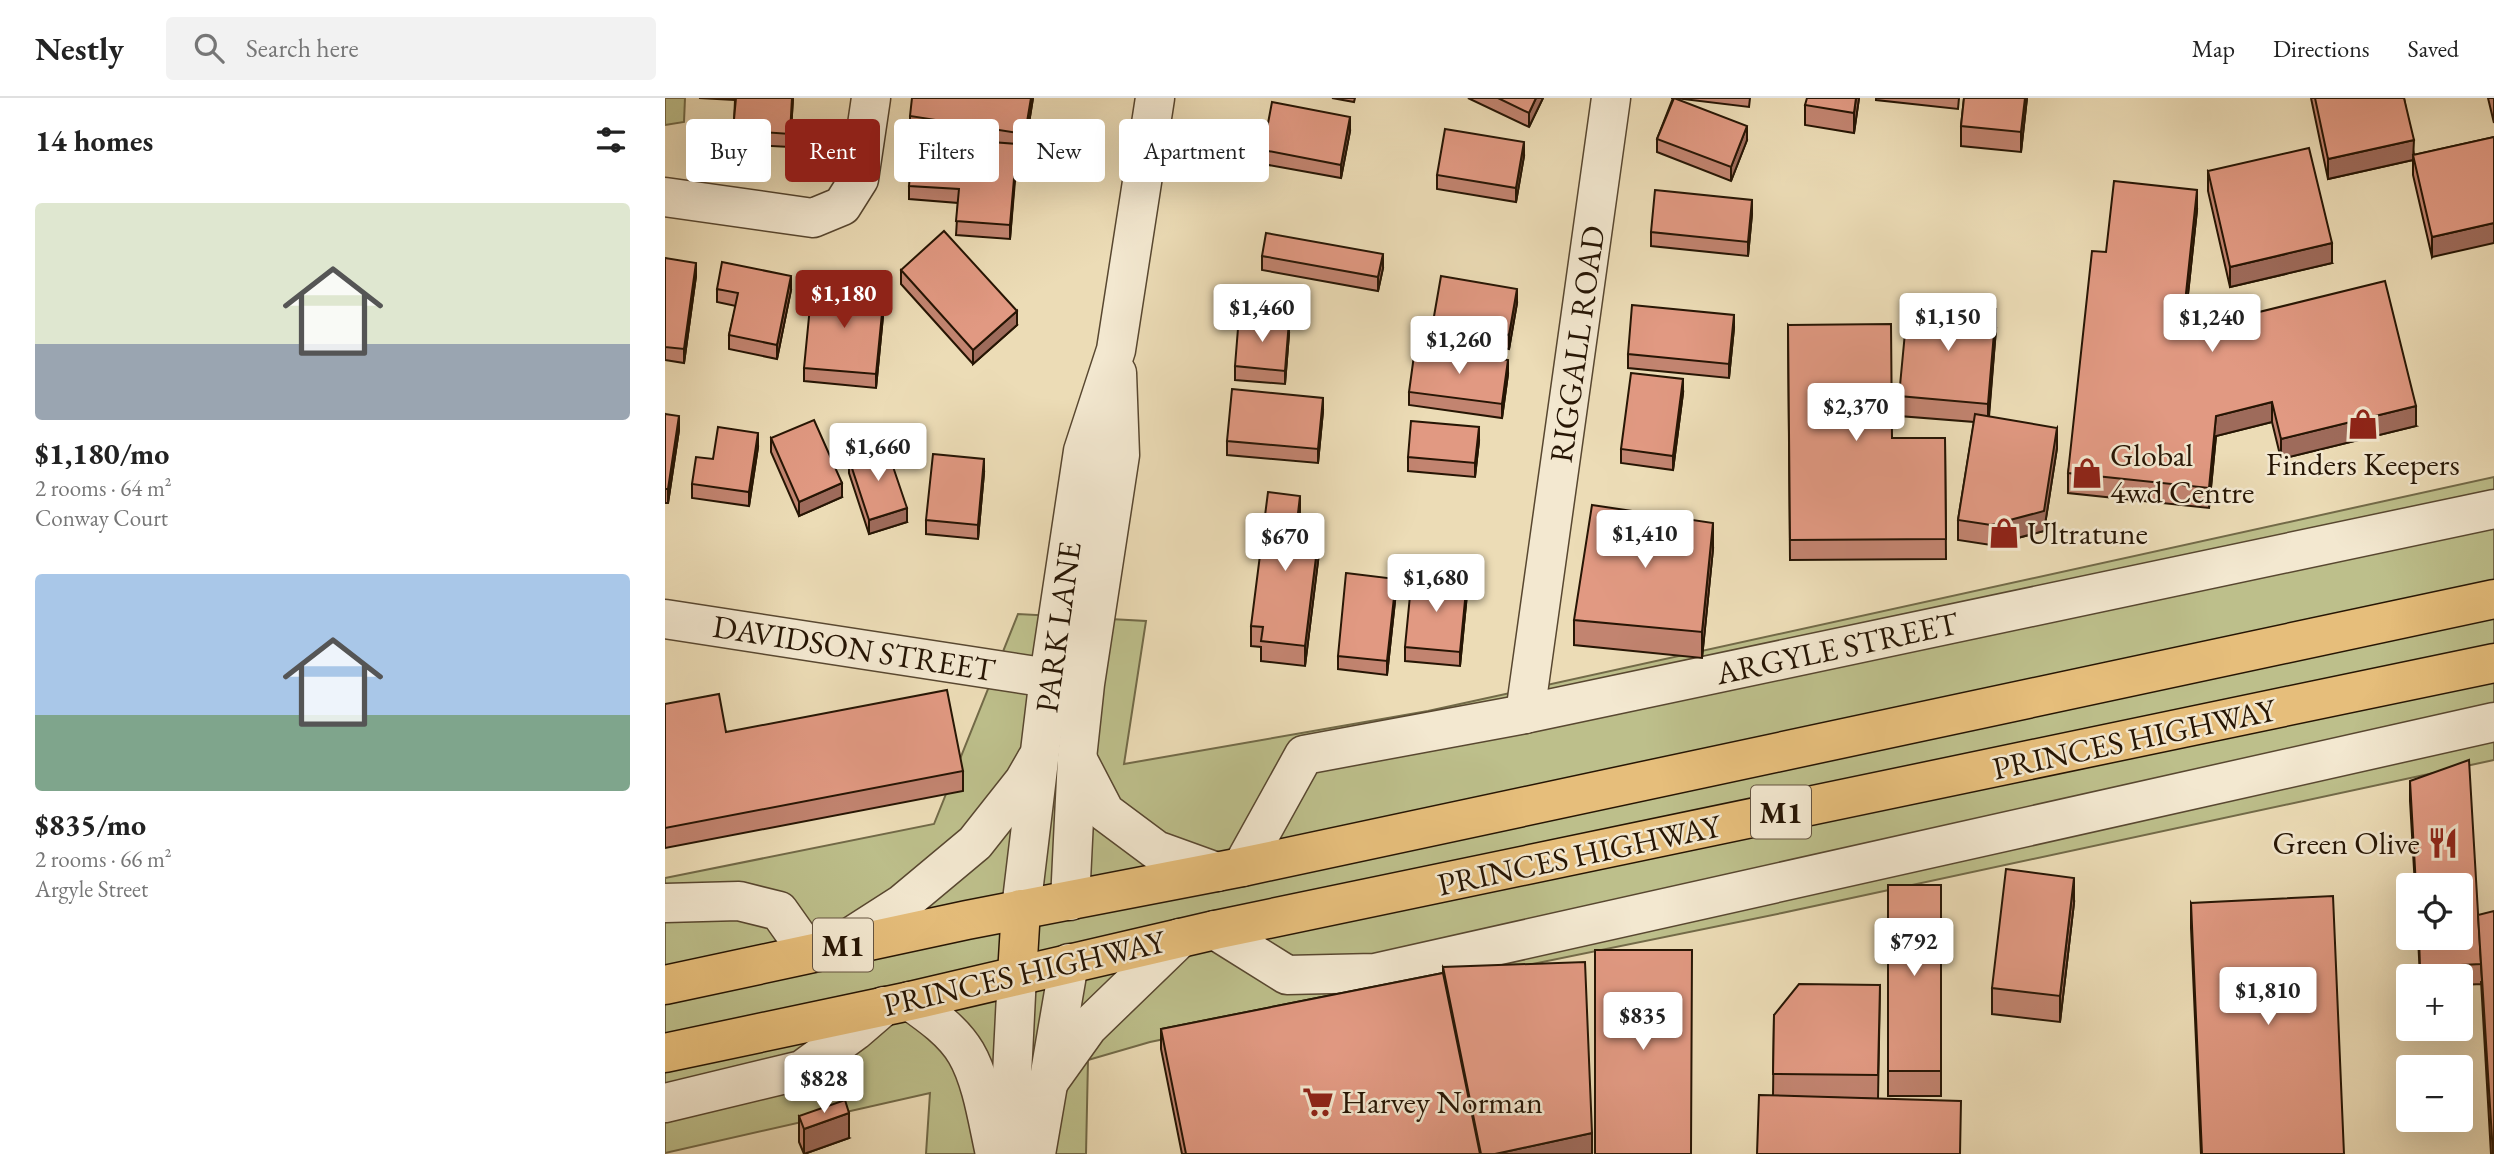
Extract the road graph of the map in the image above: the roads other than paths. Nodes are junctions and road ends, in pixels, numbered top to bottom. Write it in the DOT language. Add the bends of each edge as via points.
graph roads {
  1 [pos="871,98"];
  2 [pos="1155,98"];
  3 [pos="1611,98"];
  4 [pos="665,197"];
  5 [pos="2494,509"];
  6 [pos="2494,599"];
  7 [pos="665,619"];
  8 [pos="2494,663"];
  9 [pos="1067,680"];
  10 [pos="1525,714"];
  11 [pos="2494,722"];
  12 [pos="1059,755"];
  13 [pos="1229,869"];
  14 [pos="1070,901"];
  15 [pos="665,904"];
  16 [pos="1021,909"];
  17 [pos="1197,934"];
  18 [pos="822,949"];
  19 [pos="1069,963"];
  20 [pos="1017,975"];
  21 [pos="665,985"];
  22 [pos="897,1003"];
  23 [pos="665,1054"];
  24 [pos="1048,1083"];
  25 [pos="665,1103"];
  26 [pos="995,1154"];
  27 [pos="1008,1154"];
  28 [pos="1036,1154"];
  1 -- 4 [label="street" via="859,179 847,215 813,218"];
  2 -- 9 [label="street, PARK LANE" via="1116,350 1120,455"];
  3 -- 10 [label="street, RIGGALL ROAD"];
  5 -- 10 [label="street, ARGYLE STREET"];
  6 -- 13 [label="highway, PRINCES HIGHWAY / M1"];
  7 -- 9 [label="street, DAVIDSON STREET"];
  8 -- 17 [label="highway, PRINCES HIGHWAY / M1"];
  9 -- 12 [label="street, PARK LANE"];
  10 -- 13 [label="street, ARGYLE STREET" via="1304,755"];
  11 -- 17 [label="street" via="1375,973 1287,975"];
  12 -- 13 [label="street" via="1105,812 1156,850"];
  12 -- 14 [label="street, PARK LANE"];
  12 -- 16 [label="street, PARK LANE"];
  12 -- 18 [label="street" via="1024,781 975,843 902,904"];
  13 -- 14 [label="highway, PRINCES HIGHWAY / M1"];
  14 -- 16 [label="highway, PRINCES HIGHWAY / M1"];
  14 -- 19 [label="highway"];
  15 -- 18 [label="street" via="739,901 779,911"];
  16 -- 18 [label="highway, PRINCES HIGHWAY / M1"];
  16 -- 20 [label="highway"];
  17 -- 19 [label="highway, PRINCES HIGHWAY / M1"];
  17 -- 24 [label="street" via="1088,1027"];
  18 -- 21 [label="highway, PRINCES HIGHWAY / M1"];
  19 -- 20 [label="highway, PRINCES HIGHWAY / M1"];
  19 -- 24 [label="street"];
  20 -- 22 [label="highway, PRINCES HIGHWAY / M1"];
  20 -- 27 [label="street"];
  22 -- 23 [label="highway, PRINCES HIGHWAY / M1"];
  22 -- 25 [label="street" via="802,1070"];
  22 -- 26 [label="street" via="940,1023 966,1053"];
  24 -- 28 [label="street"];
}
